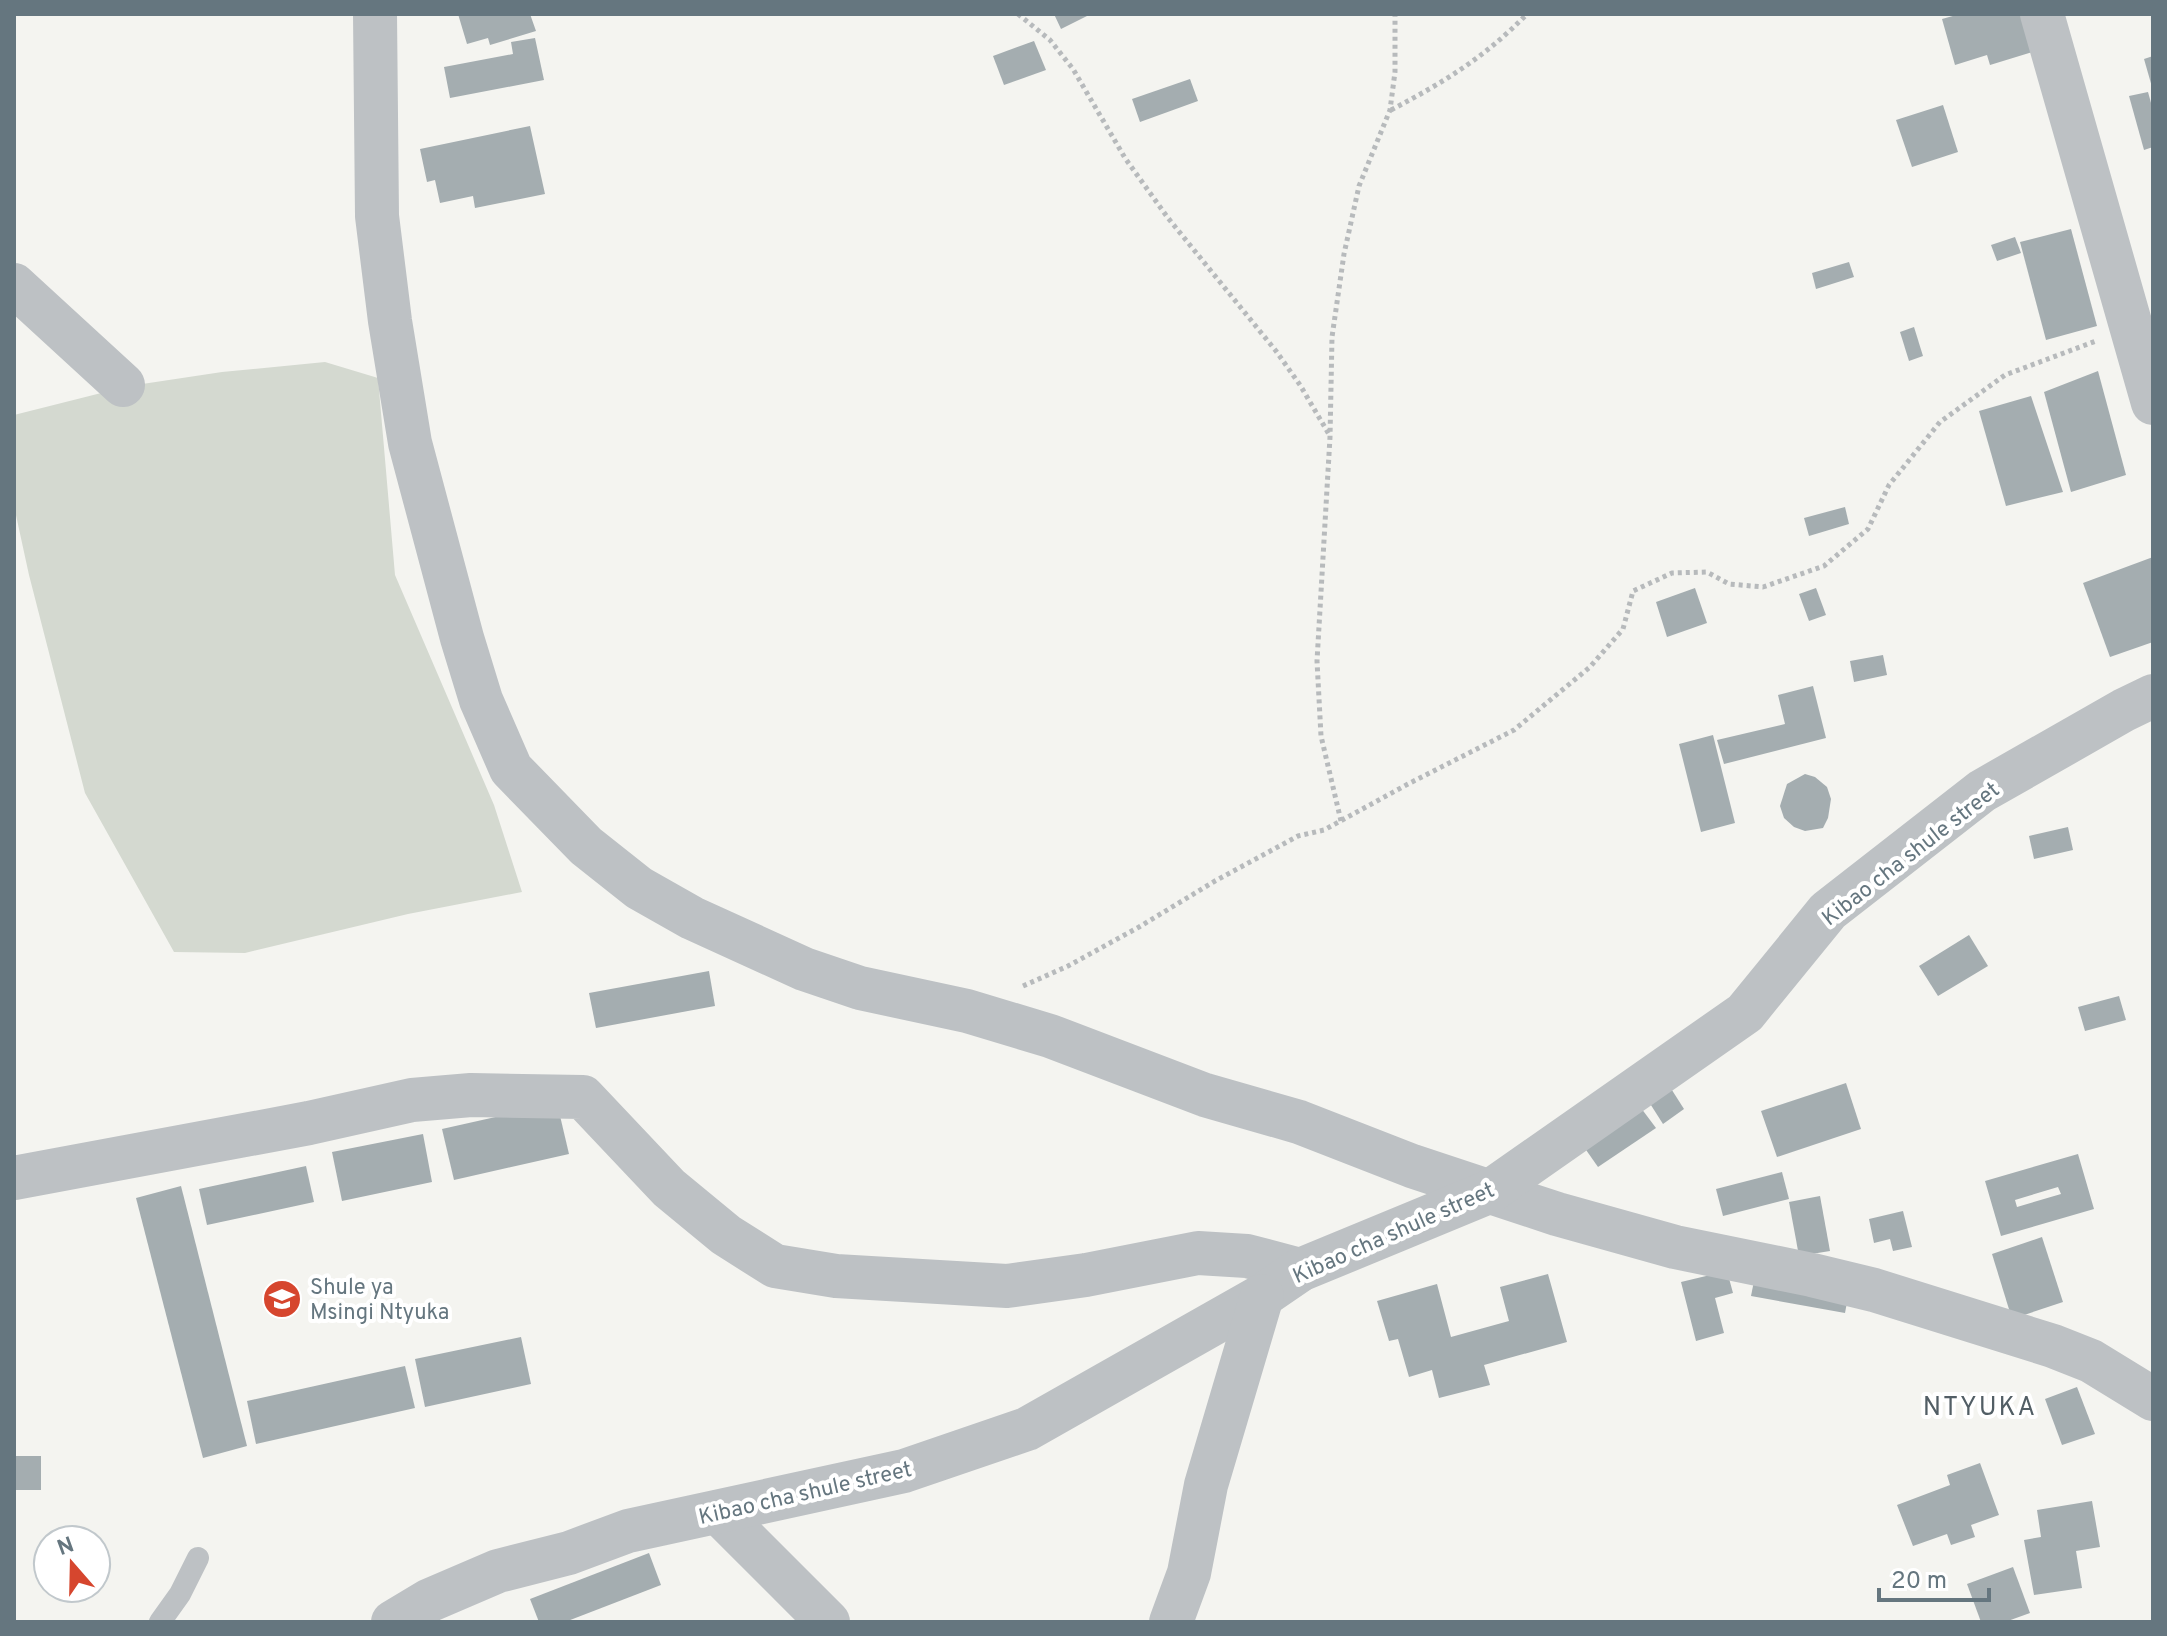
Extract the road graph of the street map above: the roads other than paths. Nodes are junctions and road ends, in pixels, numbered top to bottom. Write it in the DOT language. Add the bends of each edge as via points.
graph roads {
  1 [pos="375,14"];
  2 [pos="2042,14"];
  3 [pos="14,285"];
  4 [pos="123,385"];
  5 [pos="2153,403"];
  6 [pos="2153,696"];
  7 [pos="14,1178"];
  8 [pos="1489,1192"];
  9 [pos="1300,1270"];
  10 [pos="1262,1296"];
  11 [pos="2153,1399"];
  12 [pos="718,1512"];
  13 [pos="198,1558"];
  14 [pos="160,1622"];
  15 [pos="393,1622"];
  16 [pos="828,1622"];
  17 [pos="1171,1622"];
  1 -- 8 [label="street" via="377,216 410,443 481,700 511,769 586,846 639,888 804,969 1050,1036"];
  2 -- 5 [label="street"];
  3 -- 4 [label="street"];
  6 -- 8 [label="street, Kibao cha shule street" via="1982,791 1828,911 1745,1013"];
  7 -- 9 [label="street" via="412,1100 583,1097 669,1188 726,1235 775,1266 836,1276 1007,1286 1198,1253 1247,1256"];
  8 -- 9 [label="street, Kibao cha shule street"];
  8 -- 11 [label="street" via="1675,1247 1874,1290 2053,1346 2091,1361"];
  9 -- 10 [label="street, Kibao cha shule street"];
  10 -- 12 [label="street, Kibao cha shule street" via="1027,1429 904,1471"];
  10 -- 17 [label="street" via="1206,1485 1189,1573"];
  12 -- 15 [label="street, Kibao cha shule street" via="628,1531 498,1571"];
  12 -- 16 [label="street"];
  13 -- 14 [label="lane"];
}
